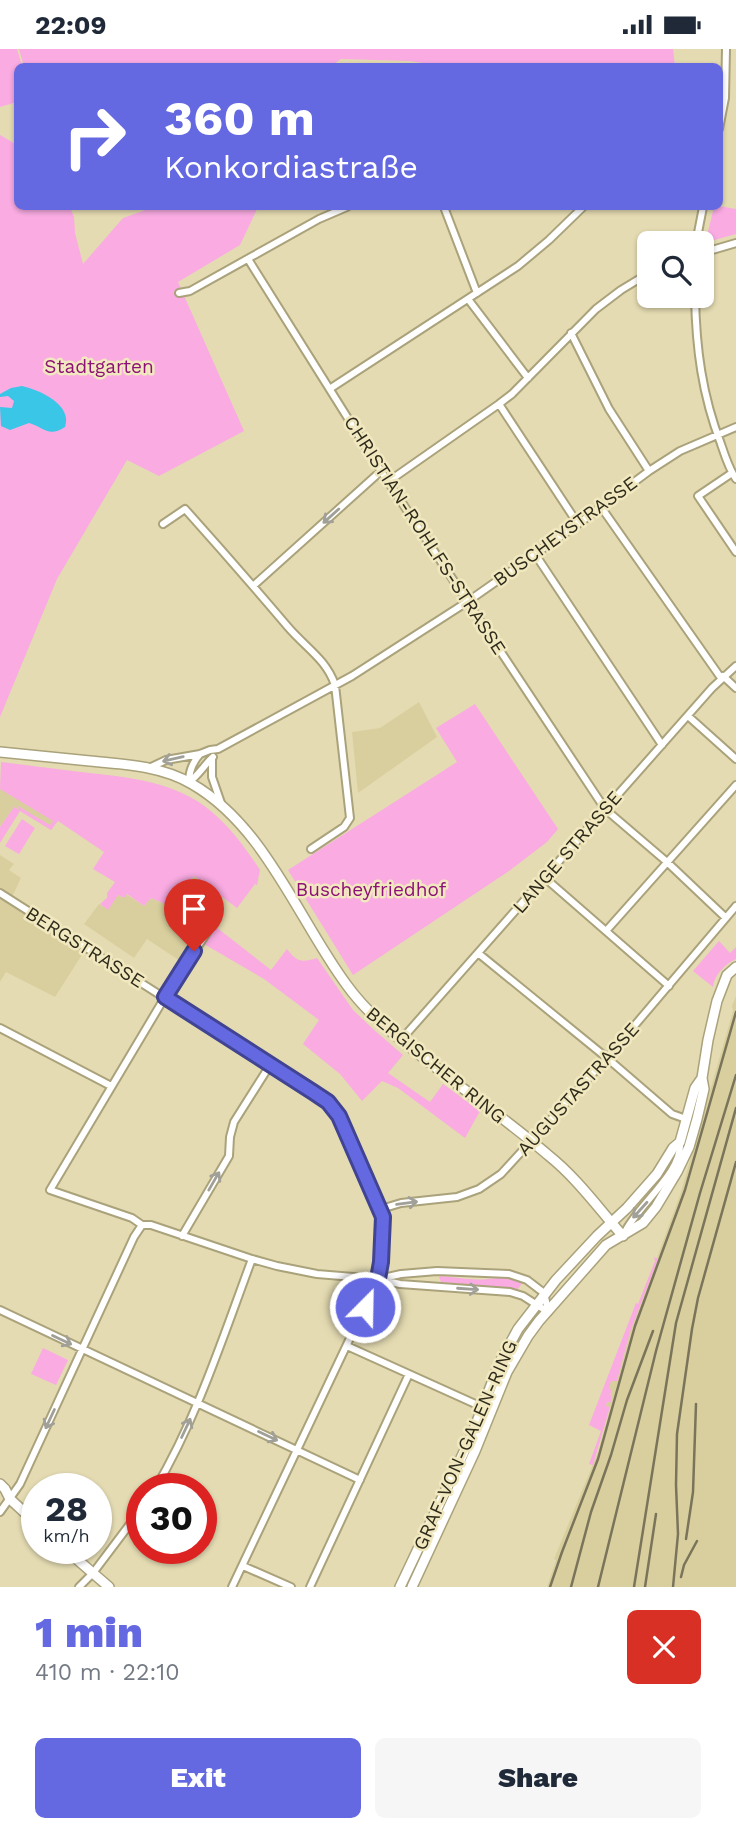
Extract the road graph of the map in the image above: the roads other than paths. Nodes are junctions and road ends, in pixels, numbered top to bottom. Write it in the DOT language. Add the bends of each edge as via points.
graph roads {
  1 [pos="726,49"];
  2 [pos="723,108"];
  3 [pos="340,210"];
  4 [pos="445,210"];
  5 [pos="580,210"];
  6 [pos="702,210"];
  7 [pos="698,231"];
  8 [pos="736,243"];
  9 [pos="714,249"];
  10 [pos="248,259"];
  11 [pos="637,280"];
  12 [pos="179,293"];
  13 [pos="477,293"];
  14 [pos="468,299"];
  15 [pos="696,308"];
  16 [pos="571,333"];
  17 [pos="527,378"];
  18 [pos="331,388"];
  19 [pos="499,404"];
  20 [pos="736,427"];
  21 [pos="717,434"];
  22 [pos="382,471"];
  23 [pos="649,471"];
  24 [pos="734,476"];
  25 [pos="389,481"];
  26 [pos="601,507"];
  27 [pos="163,524"];
  28 [pos="578,524"];
  29 [pos="736,552"];
  30 [pos="535,554"];
  31 [pos="253,586"];
  32 [pos="467,602"];
  33 [pos="736,666"];
  34 [pos="724,678"];
  35 [pos="335,685"];
  36 [pos="736,688"];
  37 [pos="688,716"];
  38 [pos="662,745"];
  39 [pos="218,749"];
  40 [pos="0,752"];
  41 [pos="200,754"];
  42 [pos="212,758"];
  43 [pos="736,759"];
  44 [pos="147,768"];
  45 [pos="189,782"];
  46 [pos="736,785"];
  47 [pos="222,805"];
  48 [pos="605,809"];
  49 [pos="311,849"];
  50 [pos="667,862"];
  51 [pos="545,878"];
  52 [pos="0,893"];
  53 [pos="736,906"];
  54 [pos="726,918"];
  55 [pos="606,930"];
  56 [pos="208,931"];
  57 [pos="478,953"];
  58 [pos="736,967"];
  59 [pos="669,986"];
  60 [pos="165,997"];
  61 [pos="0,1028"];
  62 [pos="401,1040"];
  63 [pos="607,1058"];
  64 [pos="270,1065"];
  65 [pos="702,1078"];
  66 [pos="111,1087"];
  67 [pos="686,1119"];
  68 [pos="531,1142"];
  69 [pos="680,1142"];
  70 [pos="381,1209"];
  71 [pos="611,1223"];
  72 [pos="142,1225"];
  73 [pos="182,1236"];
  74 [pos="623,1236"];
  75 [pos="606,1245"];
  76 [pos="252,1259"];
  77 [pos="437,1271"];
  78 [pos="378,1279"];
  79 [pos="436,1287"];
  80 [pos="544,1293"];
  81 [pos="535,1305"];
  82 [pos="0,1310"];
  83 [pos="548,1312"];
  84 [pos="347,1346"];
  85 [pos="82,1349"];
  86 [pos="410,1374"];
  87 [pos="198,1402"];
  88 [pos="482,1407"];
  89 [pos="298,1450"];
  90 [pos="164,1473"];
  91 [pos="360,1480"];
  92 [pos="0,1484"];
  93 [pos="5,1498"];
  94 [pos="21,1511"];
  95 [pos="0,1512"];
  96 [pos="126,1529"];
  97 [pos="82,1564"];
  98 [pos="243,1566"];
  99 [pos="93,1573"];
  100 [pos="79,1587"];
  101 [pos="110,1587"];
  102 [pos="232,1587"];
  103 [pos="291,1587"];
  104 [pos="310,1587"];
  105 [pos="400,1587"];
  106 [pos="412,1587"];
  1 -- 2 [label="street"];
  3 -- 10 [label="street"];
  4 -- 13 [label="street"];
  5 -- 13 [label="street" via="518,266"];
  6 -- 7 [label="street"];
  8 -- 9 [label="street"];
  10 -- 12 [label="street"];
  10 -- 18 [label="street, CHRISTIAN-ROHLFS-STRASSE"];
  11 -- 16 [label="street"];
  13 -- 14 [label="street"];
  14 -- 17 [label="street"];
  14 -- 18 [label="street"];
  15 -- 21 [label="street" via="704,395"];
  16 -- 17 [label="street"];
  16 -- 23 [label="street" via="609,409"];
  17 -- 19 [label="street"];
  18 -- 22 [label="street, CHRISTIAN-ROHLFS-STRASSE"];
  19 -- 25 [label="street"];
  19 -- 28 [label="street"];
  20 -- 21 [label="street, BUSCHEYSTRASSE"];
  21 -- 23 [label="street, BUSCHEYSTRASSE"];
  21 -- 24 [label="street"];
  22 -- 25 [label="street, CHRISTIAN-ROHLFS-STRASSE"];
  22 -- 31 [label="street, one-way"];
  23 -- 26 [label="street, BUSCHEYSTRASSE"];
  24 -- 29 [label="street" via="698,496"];
  25 -- 32 [label="street, CHRISTIAN-ROHLFS-STRASSE"];
  26 -- 28 [label="street, BUSCHEYSTRASSE"];
  26 -- 34 [label="street"];
  27 -- 31 [label="street" via="185,509"];
  28 -- 30 [label="street, BUSCHEYSTRASSE"];
  30 -- 32 [label="street, BUSCHEYSTRASSE"];
  30 -- 38 [label="street"];
  31 -- 35 [label="street" via="330,671"];
  32 -- 35 [label="street, BUSCHEYSTRASSE"];
  32 -- 48 [label="street, CHRISTIAN-ROHLFS-STRASSE"];
  33 -- 34 [label="street, LANGE STRASSE"];
  34 -- 36 [label="street"];
  34 -- 37 [label="street, LANGE STRASSE"];
  35 -- 39 [label="street, BUSCHEYSTRASSE"];
  35 -- 49 [label="street" via="350,818"];
  37 -- 38 [label="street, LANGE STRASSE"];
  37 -- 43 [label="street"];
  38 -- 48 [label="street, LANGE STRASSE"];
  39 -- 41 [label="street, BUSCHEYSTRASSE"];
  39 -- 42 [label="street, BUSCHEYSTRASSE"];
  40 -- 44 [label="main road, BERGISCHER RING"];
  41 -- 44 [label="street, BUSCHEYSTRASSE, one-way"];
  41 -- 45 [label="street" via="189,772"];
  42 -- 45 [label="street, BUSCHEYSTRASSE"];
  42 -- 47 [label="street" via="212,777"];
  44 -- 45 [label="main road, BERGISCHER RING"];
  45 -- 47 [label="main road, BERGISCHER RING"];
  46 -- 50 [label="street"];
  47 -- 62 [label="main road, BERGISCHER RING" via="258,847 344,983 363,1007"];
  48 -- 50 [label="street, CHRISTIAN-ROHLFS-STRASSE"];
  48 -- 51 [label="street, LANGE STRASSE"];
  50 -- 54 [label="street, CHRISTIAN-ROHLFS-STRASSE"];
  50 -- 55 [label="street"];
  51 -- 55 [label="street"];
  51 -- 57 [label="street, LANGE STRASSE"];
  52 -- 60 [label="street, BERGSTRASSE"];
  53 -- 54 [label="street, AUGUSTASTRASSE"];
  54 -- 59 [label="street, AUGUSTASTRASSE"];
  55 -- 59 [label="street"];
  56 -- 60 [label="street"];
  57 -- 62 [label="street, LANGE STRASSE"];
  57 -- 63 [label="street"];
  58 -- 65 [label="main road" via="727,975 717,1001"];
  59 -- 63 [label="street, AUGUSTASTRASSE"];
  60 -- 64 [label="street, BERGSTRASSE"];
  60 -- 66 [label="street"];
  61 -- 66 [label="street"];
  62 -- 68 [label="main road, BERGISCHER RING"];
  63 -- 67 [label="street" via="673,1114"];
  63 -- 68 [label="street, AUGUSTASTRASSE"];
  64 -- 70 [label="street, BERGSTRASSE" via="328,1102 339,1116"];
  73 -- 64 [label="street, one-way" via="229,1156 234,1122"];
  65 -- 67 [label="main road"];
  65 -- 74 [label="main road" via="697,1119 677,1173 643,1223"];
  66 -- 72 [label="street" via="50,1190"];
  67 -- 69 [label="main road"];
  70 -- 68 [label="street, AUGUSTASTRASSE, one-way" via="468,1194 501,1174"];
  68 -- 71 [label="main road, BERGISCHER RING" via="563,1167"];
  69 -- 71 [label="main road, GRAF-VON-GALEN-RING"];
  69 -- 74 [label="street, one-way" via="673,1165"];
  70 -- 78 [label="street, BERGSTRASSE" via="384,1228"];
  71 -- 74 [label="main road, BERGISCHER RING"];
  71 -- 75 [label="main road" via="614,1230"];
  71 -- 80 [label="main road, GRAF-VON-GALEN-RING"];
  72 -- 73 [label="street"];
  72 -- 85 [label="street"];
  73 -- 76 [label="street"];
  74 -- 75 [label="main road"];
  75 -- 83 [label="main road, GRAF-VON-GALEN-RING"];
  76 -- 78 [label="street" via="317,1274"];
  76 -- 87 [label="street"];
  77 -- 78 [label="street"];
  77 -- 79 [label="street"];
  77 -- 80 [label="street" via="509,1274"];
  78 -- 79 [label="street"];
  78 -- 84 [label="street, BERGSTRASSE"];
  79 -- 81 [label="street, one-way" via="517,1294"];
  80 -- 81 [label="main road, GRAF-VON-GALEN-RING"];
  80 -- 83 [label="street"];
  81 -- 83 [label="street"];
  81 -- 88 [label="main road, GRAF-VON-GALEN-RING" via="503,1356"];
  82 -- 85 [label="street, one-way"];
  83 -- 106 [label="main road, GRAF-VON-GALEN-RING" via="507,1372"];
  84 -- 86 [label="street"];
  84 -- 89 [label="street, BERGSTRASSE"];
  85 -- 87 [label="street"];
  85 -- 93 [label="street, one-way" via="20,1484"];
  86 -- 88 [label="street"];
  86 -- 91 [label="street"];
  87 -- 89 [label="street, one-way"];
  90 -- 87 [label="street, one-way"];
  88 -- 105 [label="main road, GRAF-VON-GALEN-RING"];
  89 -- 91 [label="street"];
  89 -- 98 [label="street, BERGSTRASSE"];
  91 -- 104 [label="street"];
  92 -- 93 [label="main road"];
  93 -- 94 [label="main road"];
  93 -- 95 [label="street"];
  96 -- 99 [label="street"];
  97 -- 99 [label="main road"];
  98 -- 102 [label="street, BERGSTRASSE"];
  98 -- 103 [label="street"];
  99 -- 100 [label="street"];
  99 -- 101 [label="main road"];
}
